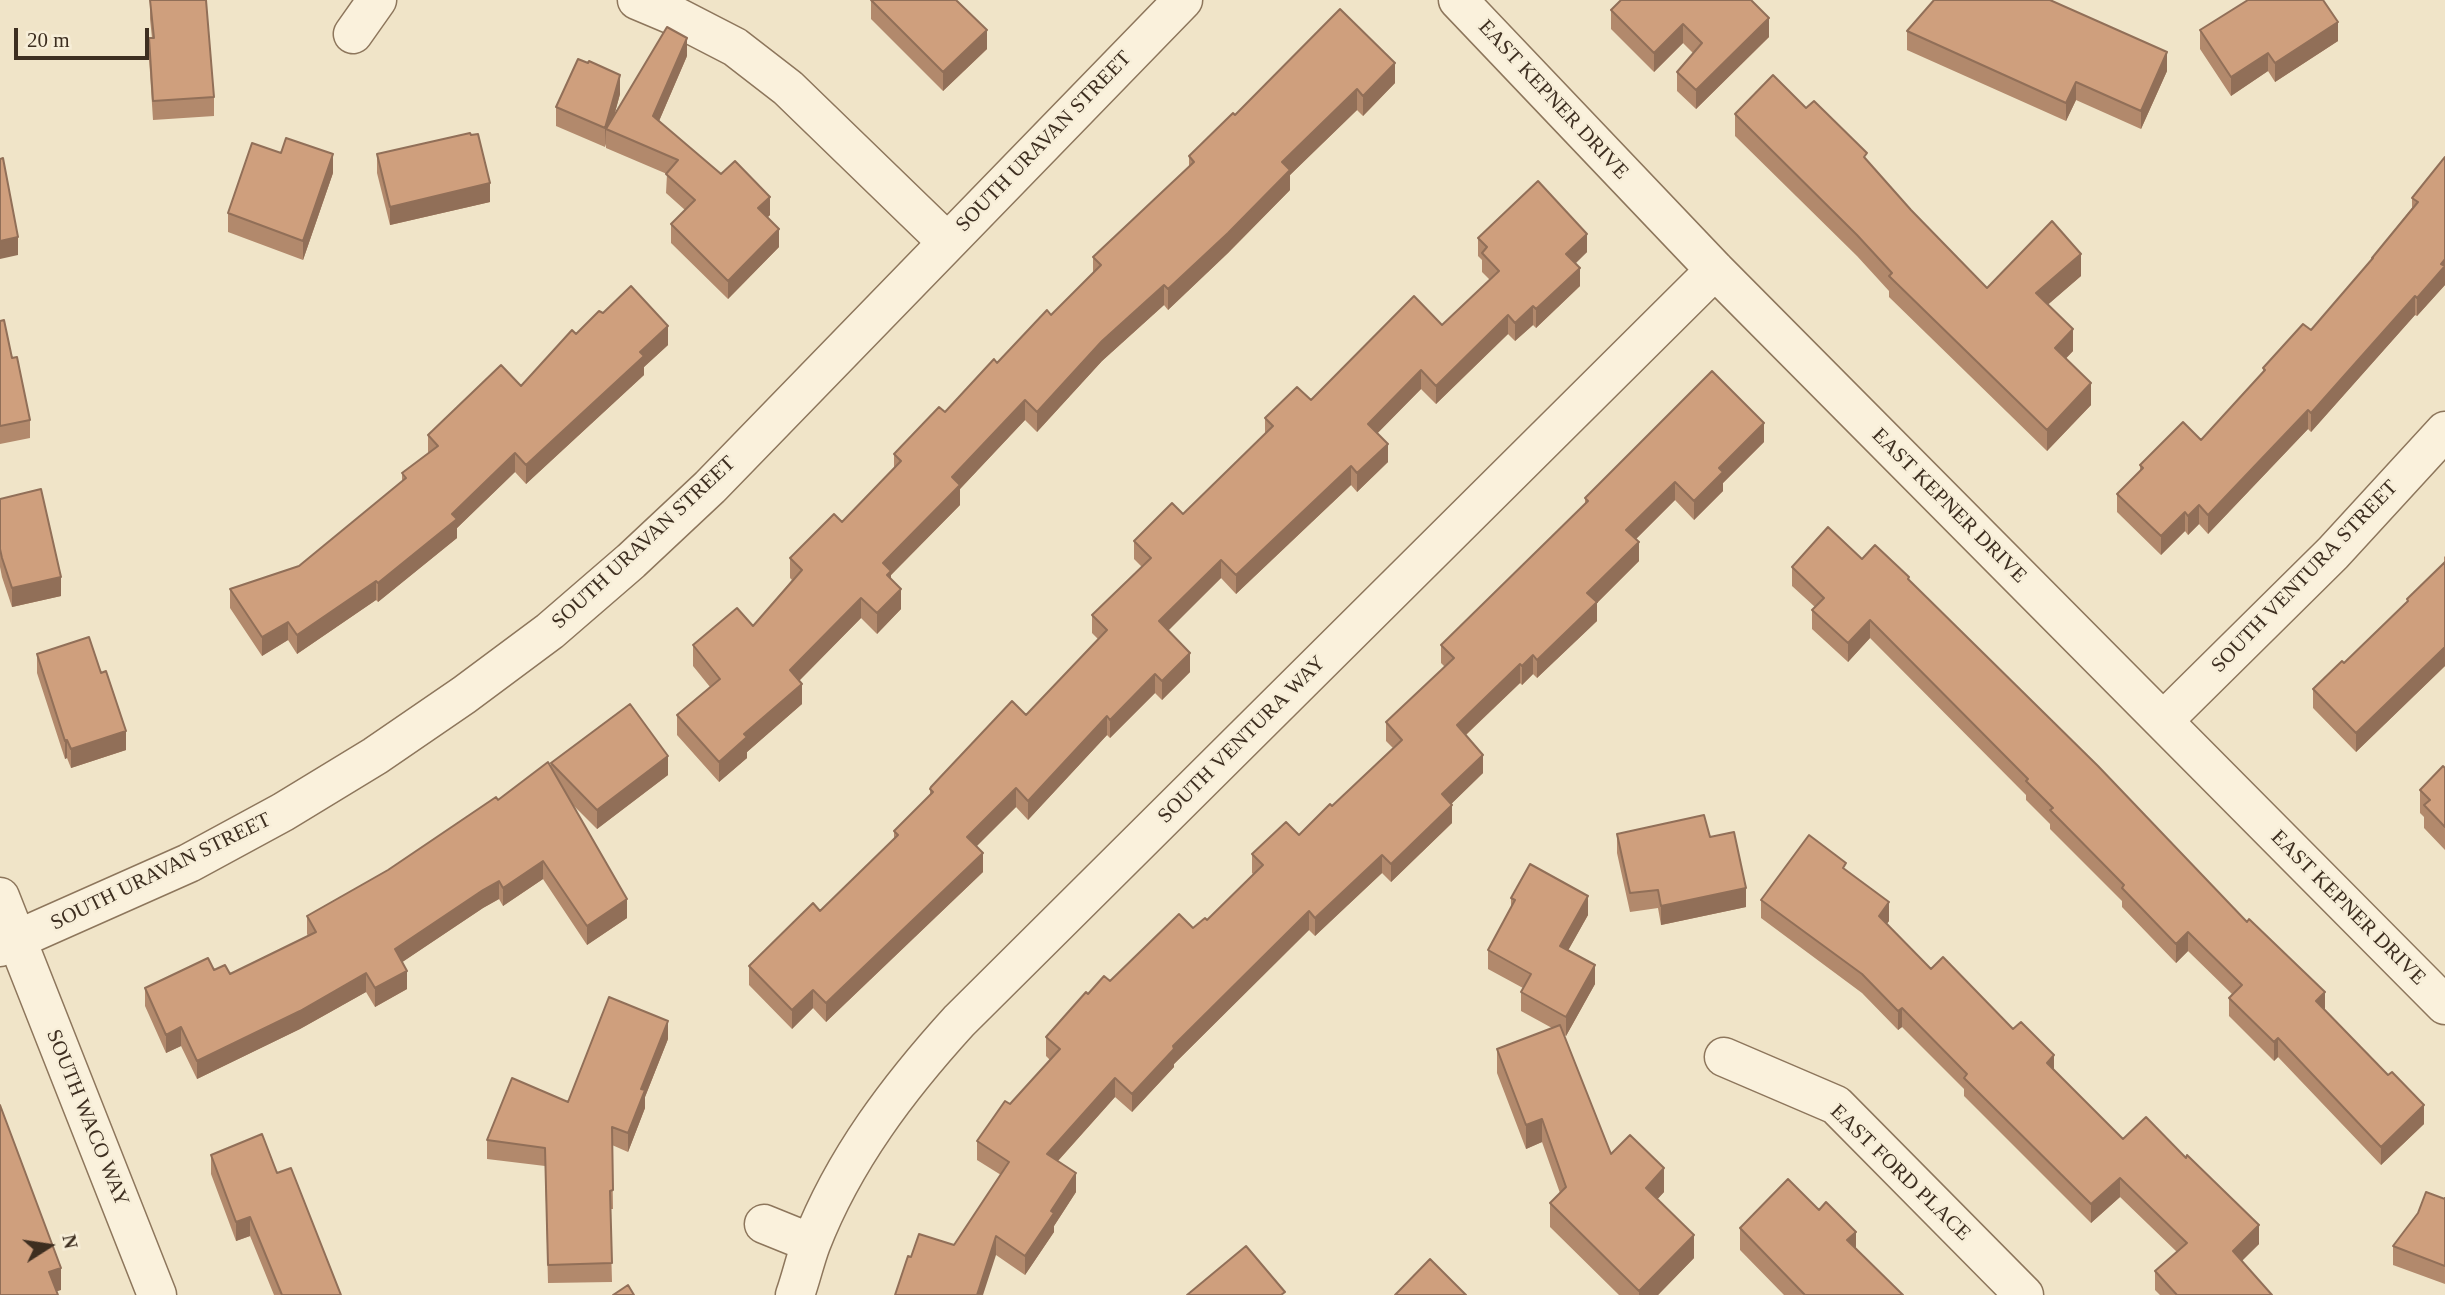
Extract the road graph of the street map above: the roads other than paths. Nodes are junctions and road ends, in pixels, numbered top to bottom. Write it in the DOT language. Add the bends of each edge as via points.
graph roads {
  1 [pos="377,0"];
  2 [pos="637,0"];
  3 [pos="1183,0"];
  4 [pos="1458,0"];
  5 [pos="353,34"];
  6 [pos="947,242"];
  7 [pos="1715,270"];
  8 [pos="2445,431"];
  9 [pos="2163,721"];
  10 [pos="0,897"];
  11 [pos="9,944"];
  12 [pos="2445,1005"];
  13 [pos="1724,1057"];
  14 [pos="764,1224"];
  15 [pos="811,1243"];
  16 [pos="157,1295"];
  17 [pos="795,1295"];
  18 [pos="2024,1295"];
  1 -- 5 [label="street"];
  2 -- 6 [label="street" via="735,47 788,88"];
  3 -- 6 [label="street, SOUTH URAVAN STREET"];
  4 -- 7 [label="street, EAST KEPNER DRIVE"];
  6 -- 11 [label="street, SOUTH URAVAN STREET" via="710,487 550,631 375,756 283,813 189,863"];
  7 -- 9 [label="street, EAST KEPNER DRIVE"];
  7 -- 15 [label="street, SOUTH VENTURA WAY" via="959,1021 876,1121"];
  8 -- 9 [label="street, SOUTH VENTURA STREET" via="2333,553"];
  9 -- 12 [label="street, EAST KEPNER DRIVE"];
  10 -- 11 [label="street, SOUTH WACO WAY"];
  11 -- 16 [label="street, SOUTH WACO WAY"];
  13 -- 18 [label="street, EAST FORD PLACE" via="1836,1105"];
  14 -- 15 [label="street"];
  15 -- 17 [label="street, SOUTH VENTURA WAY"];
}
